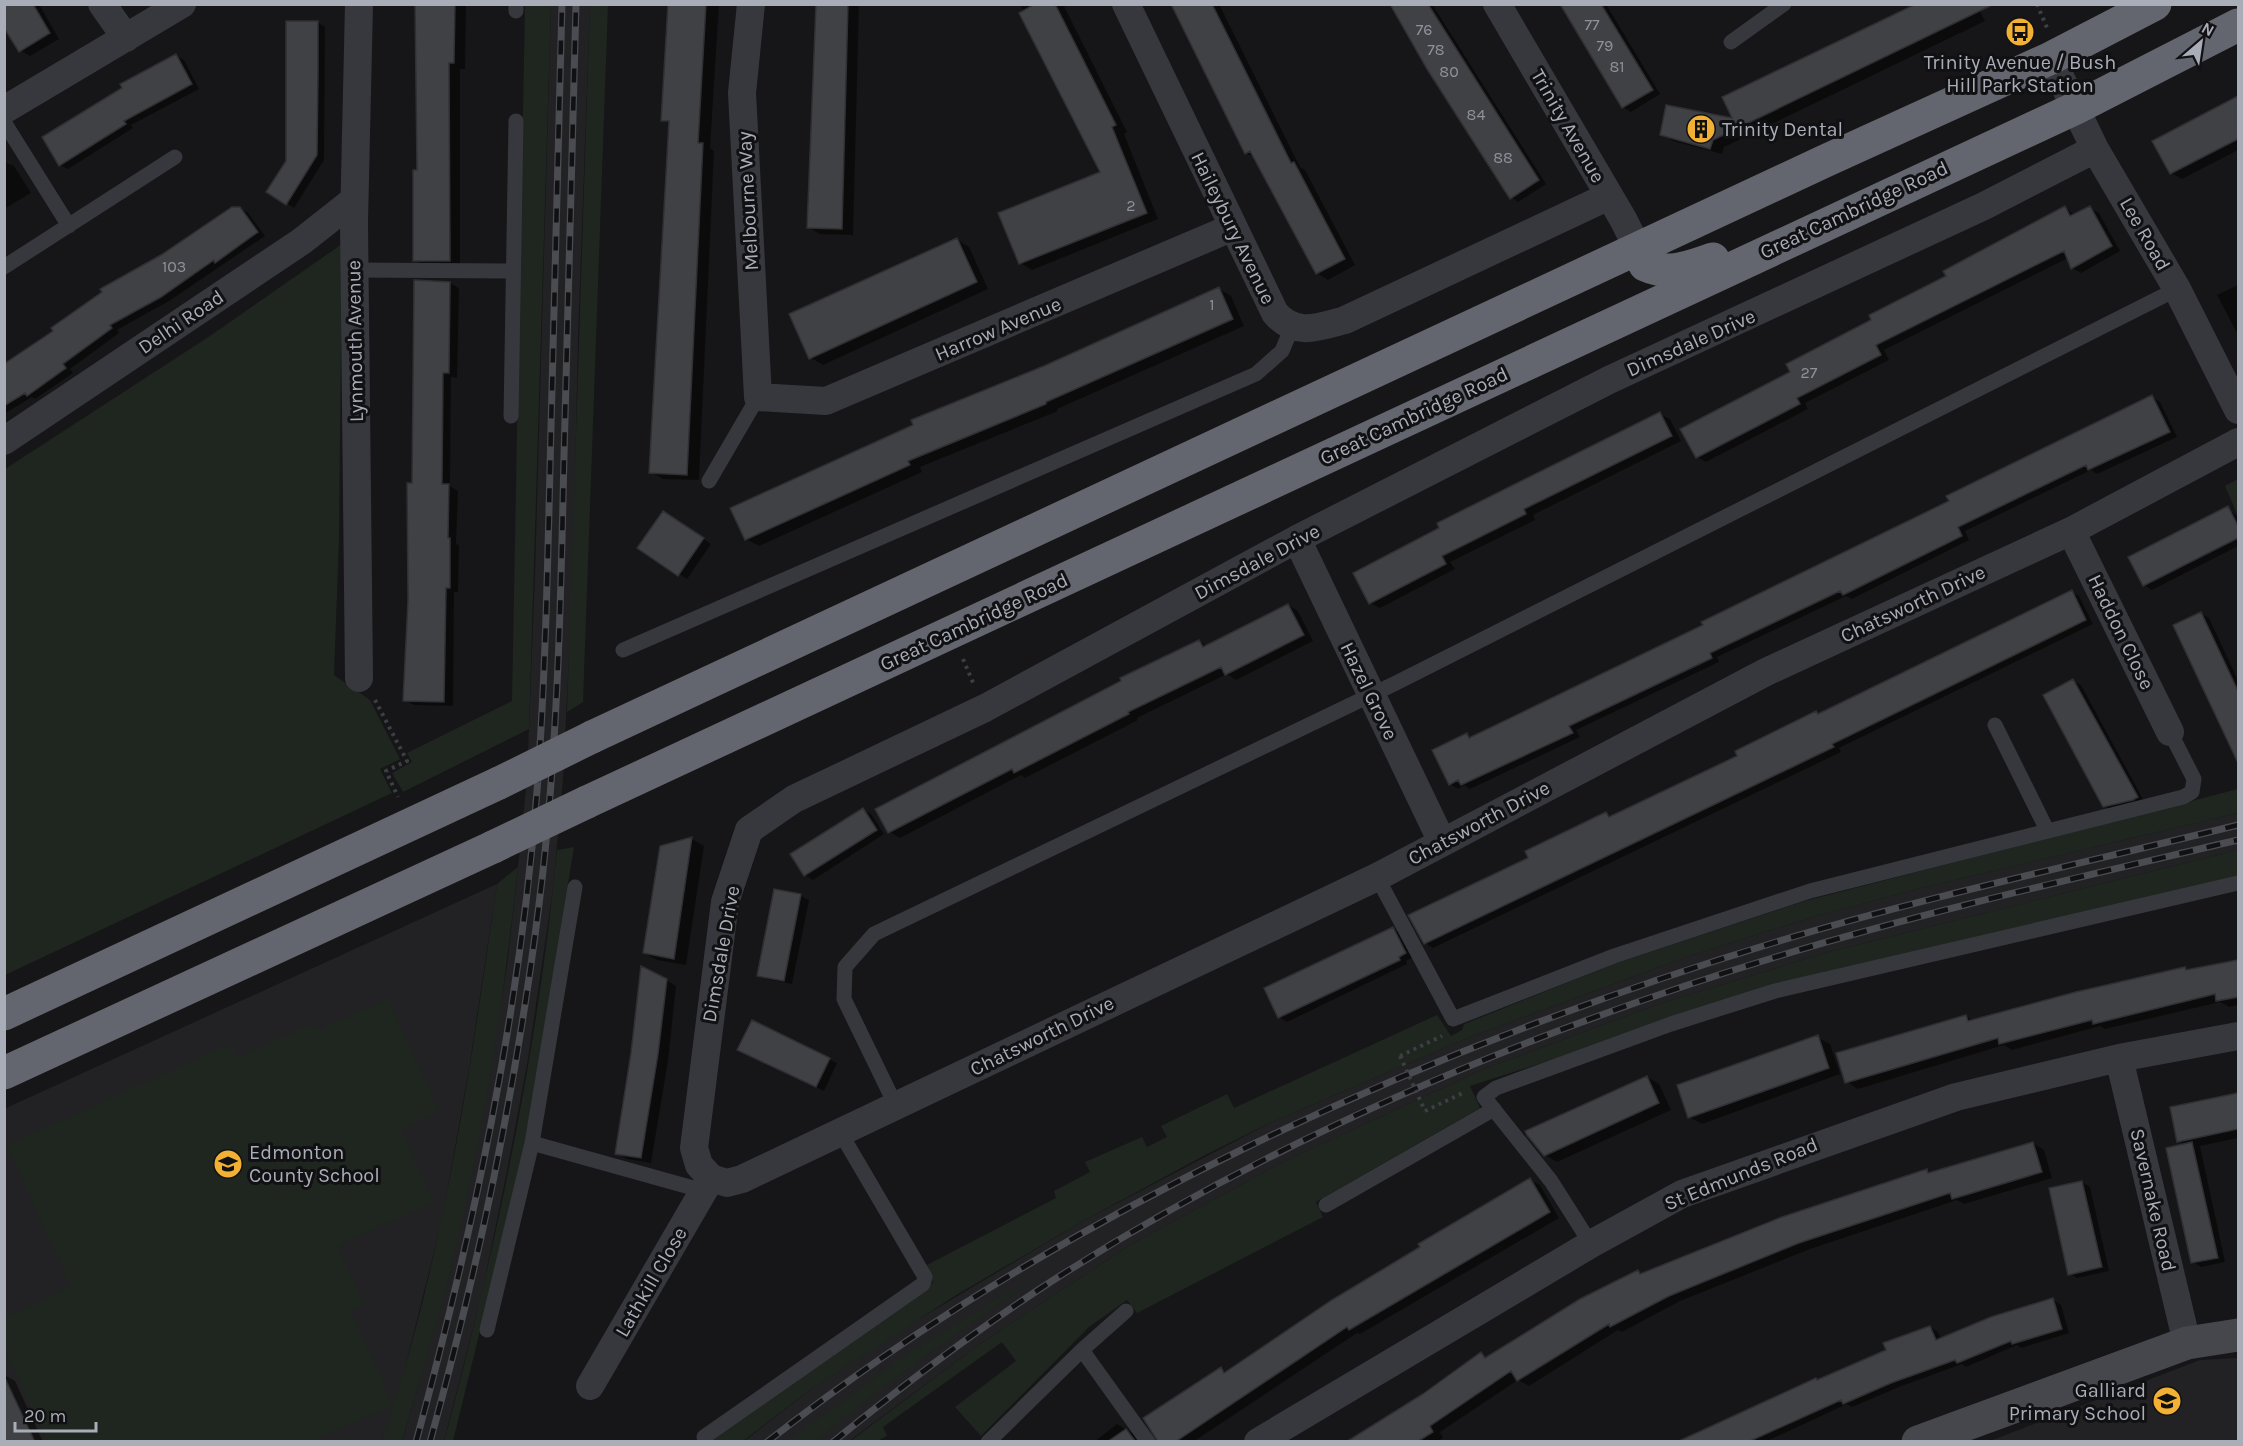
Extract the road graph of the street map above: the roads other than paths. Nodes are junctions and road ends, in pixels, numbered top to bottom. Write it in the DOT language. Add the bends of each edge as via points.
graph roads {
  1 [pos="102,4"];
  2 [pos="182,4"];
  3 [pos="359,4"];
  4 [pos="751,4"];
  5 [pos="1126,4"];
  6 [pos="1497,4"];
  7 [pos="1784,4"];
  8 [pos="2155,4"];
  9 [pos="2238,26"];
  10 [pos="126,38"];
  11 [pos="1731,42"];
  12 [pos="2051,58"];
  13 [pos="2076,108"];
  14 [pos="4,110"];
  15 [pos="516,121"];
  16 [pos="4,122"];
  17 [pos="2095,149"];
  18 [pos="175,157"];
  19 [pos="1609,196"];
  20 [pos="354,200"];
  21 [pos="69,226"];
  22 [pos="1818,226"];
  23 [pos="1231,228"];
  24 [pos="1638,249"];
  25 [pos="4,267"];
  26 [pos="354,270"];
  27 [pos="513,271"];
  28 [pos="2177,289"];
  29 [pos="1292,327"];
  30 [pos="758,398"];
  31 [pos="2236,400"];
  32 [pos="511,416"];
  33 [pos="4,441"];
  34 [pos="2238,442"];
  35 [pos="709,481"];
  36 [pos="2071,531"];
  37 [pos="1297,539"];
  38 [pos="623,650"];
  39 [pos="359,678"];
  40 [pos="1371,695"];
  41 [pos="1995,725"];
  42 [pos="2170,732"];
  43 [pos="2047,830"];
  44 [pos="1442,842"];
  45 [pos="1377,877"];
  46 [pos="2238,883"];
  47 [pos="574,887"];
  48 [pos="4,1014"];
  49 [pos="2238,1036"];
  50 [pos="2119,1058"];
  51 [pos="4,1072"];
  52 [pos="896,1106"];
  53 [pos="1494,1109"];
  54 [pos="840,1132"];
  55 [pos="532,1143"];
  56 [pos="708,1185"];
  57 [pos="1326,1205"];
  58 [pos="1591,1244"];
  59 [pos="1126,1311"];
  60 [pos="487,1330"];
  61 [pos="2238,1335"];
  62 [pos="2187,1343"];
  63 [pos="1082,1350"];
  64 [pos="590,1386"];
  65 [pos="704,1437"];
  66 [pos="988,1442"];
  67 [pos="1148,1442"];
  68 [pos="1258,1442"];
  69 [pos="1917,1442"];
  1 -- 10 [label="street"];
  2 -- 10 [label="street"];
  3 -- 20 [label="street, Lynmouth Avenue"];
  4 -- 30 [label="street, Melbourne Way" via="742,93"];
  5 -- 23 [label="street, Haileybury Avenue"];
  6 -- 19 [label="street, Trinity Avenue"];
  7 -- 11 [label="lane"];
  8 -- 12 [label="highway"];
  9 -- 13 [label="highway, Great Cambridge Road"];
  10 -- 14 [label="street"];
  12 -- 13 [label="street, Lee Road"];
  12 -- 24 [label="highway"];
  13 -- 17 [label="street, Lee Road"];
  13 -- 22 [label="highway, Great Cambridge Road"];
  15 -- 27 [label="lane"];
  16 -- 21 [label="lane"];
  17 -- 28 [label="street, Lee Road"];
  17 -- 37 [label="street, Dimsdale Drive" via="1932,231 1609,381"];
  18 -- 21 [label="lane"];
  19 -- 24 [label="street, Trinity Avenue"];
  19 -- 29 [label="street" via="1345,320 1313,329"];
  20 -- 26 [label="street, Lynmouth Avenue"];
  20 -- 33 [label="street, Delhi Road" via="302,241"];
  21 -- 25 [label="lane"];
  22 -- 24 [label="highway" via="1676,271 1657,271 1645,265"];
  22 -- 51 [label="highway, Great Cambridge Road, bridge"];
  23 -- 29 [label="street, Haileybury Avenue" via="1275,313"];
  23 -- 30 [label="street, Harrow Avenue" via="826,401"];
  24 -- 48 [label="highway, bridge"];
  26 -- 27 [label="lane"];
  26 -- 39 [label="street, Lynmouth Avenue"];
  27 -- 32 [label="lane"];
  28 -- 31 [label="street, Lee Road"];
  28 -- 40 [label="lane"];
  29 -- 38 [label="lane" via="1282,351 1256,374"];
  30 -- 35 [label="lane"];
  34 -- 36 [label="street, Chatsworth Drive"];
  36 -- 42 [label="street, Haddon Close"];
  36 -- 44 [label="street, Chatsworth Drive" via="1766,672"];
  37 -- 40 [label="street, Hazel Grove"];
  37 -- 56 [label="street, Dimsdale Drive" via="985,708 794,799 749,830 725,902 699,1097 694,1148"];
  40 -- 44 [label="street, Hazel Grove"];
  40 -- 52 [label="lane" via="874,934 845,967 844,999"];
  41 -- 43 [label="lane"];
  42 -- 43 [label="lane" via="2194,779 2192,792"];
  43 -- 45 [label="lane" via="1810,891 1614,956 1453,1019"];
  44 -- 45 [label="street, Chatsworth Drive"];
  45 -- 52 [label="street, Chatsworth Drive"];
  46 -- 53 [label="lane" via="1775,991 1496,1088 1484,1097"];
  47 -- 55 [label="lane"];
  49 -- 50 [label="street, St Edmunds Road"];
  50 -- 58 [label="street, St Edmunds Road" via="1956,1097 1832,1139 1682,1194"];
  50 -- 62 [label="street, Savernake Road"];
  52 -- 54 [label="street, Chatsworth Drive"];
  53 -- 57 [label="lane"];
  53 -- 58 [label="lane" via="1551,1181"];
  54 -- 56 [label="street, Chatsworth Drive" via="742,1179"];
  54 -- 65 [label="lane" via="925,1277 923,1284"];
  55 -- 56 [label="lane"];
  55 -- 60 [label="lane"];
  56 -- 64 [label="street, Lathkill Close"];
  58 -- 68 [label="street, St Edmunds Road"];
  59 -- 63 [label="lane"];
  61 -- 62 [label="street"];
  62 -- 69 [label="street"];
  63 -- 66 [label="lane"];
  63 -- 67 [label="lane"];
}
